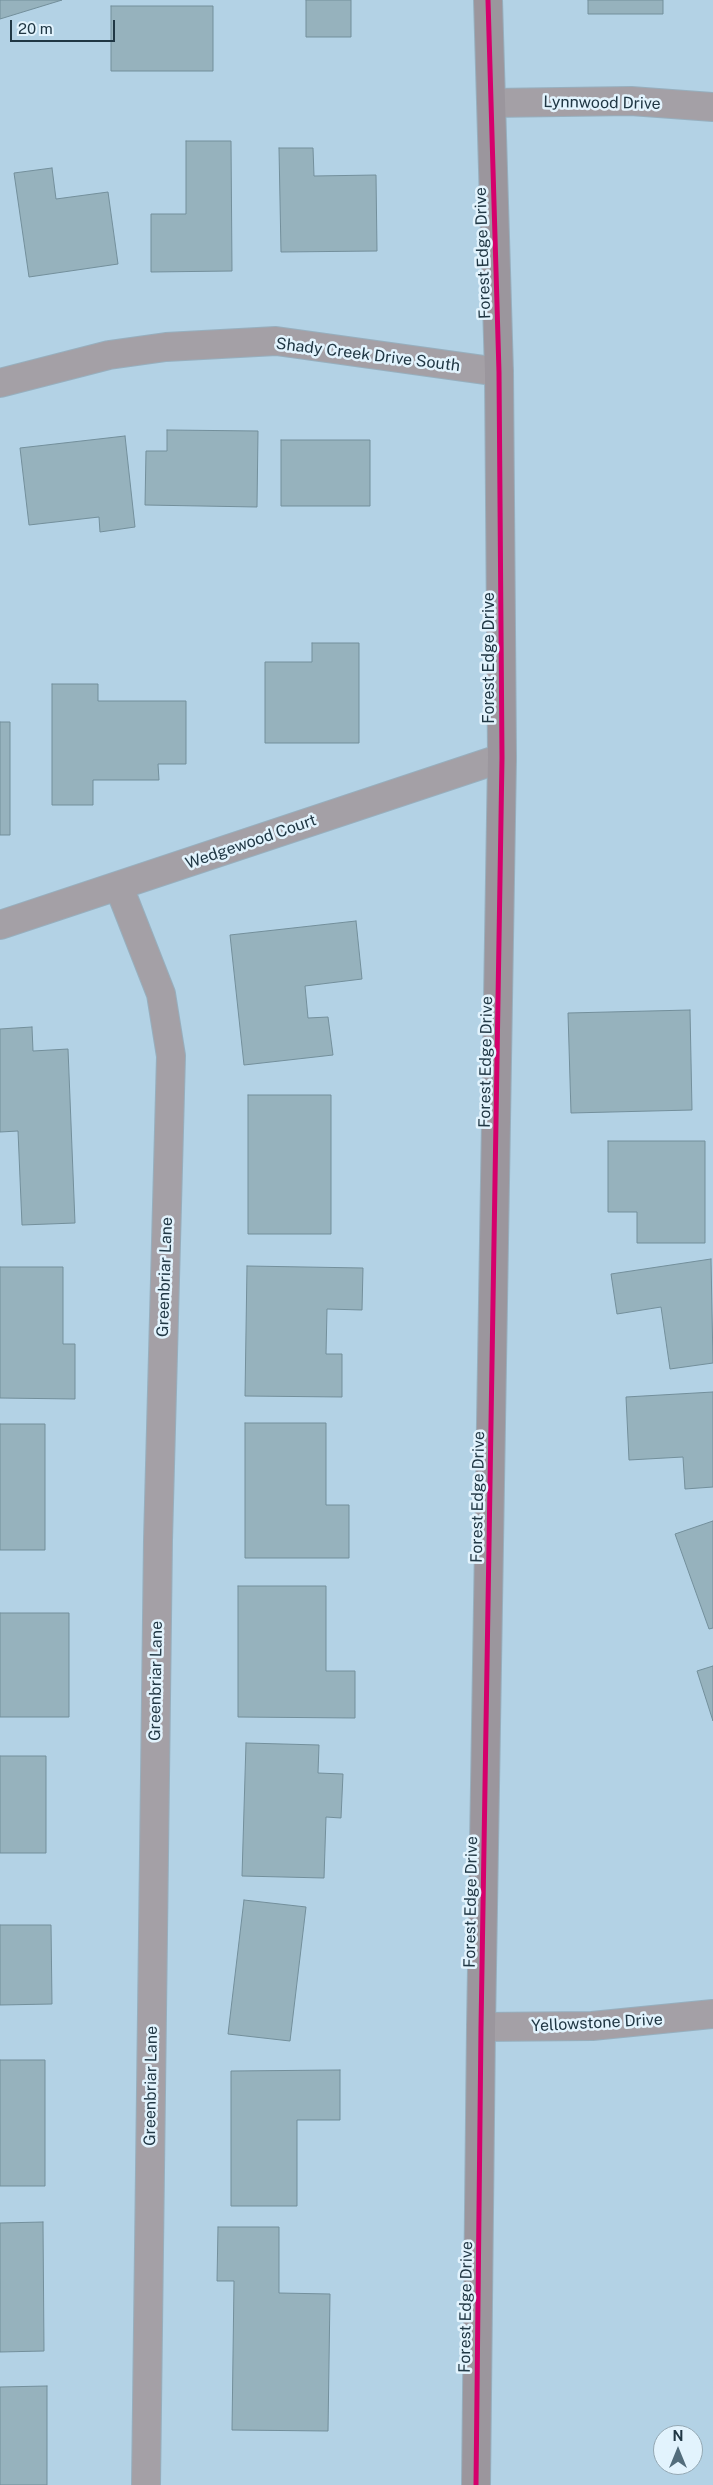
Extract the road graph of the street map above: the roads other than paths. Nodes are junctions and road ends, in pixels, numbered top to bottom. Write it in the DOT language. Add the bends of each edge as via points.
graph roads {
  1 [pos="488,0"];
  2 [pos="492,103"];
  3 [pos="713,107"];
  4 [pos="499,372"];
  5 [pos="0,383"];
  6 [pos="502,758"];
  7 [pos="119,887"];
  8 [pos="0,925"];
  9 [pos="713,2014"];
  10 [pos="481,2027"];
  11 [pos="146,2485"];
  12 [pos="476,2485"];
  1 -- 2 [label="street, Forest Edge Drive"];
  2 -- 3 [label="street, Lynnwood Drive" via="631,101"];
  2 -- 4 [label="street, Forest Edge Drive"];
  4 -- 5 [label="street, Shady Creek Drive South" via="276,341 166,347 109,355"];
  4 -- 6 [label="street, Forest Edge Drive"];
  6 -- 7 [label="street, Wedgewood Court"];
  6 -- 10 [label="street, Forest Edge Drive"];
  7 -- 8 [label="street, Wedgewood Court"];
  7 -- 11 [label="street, Greenbriar Lane" via="161,994 171,1056 158,1540"];
  9 -- 10 [label="street, Yellowstone Drive" via="592,2026"];
  10 -- 12 [label="street, Forest Edge Drive"];
}
